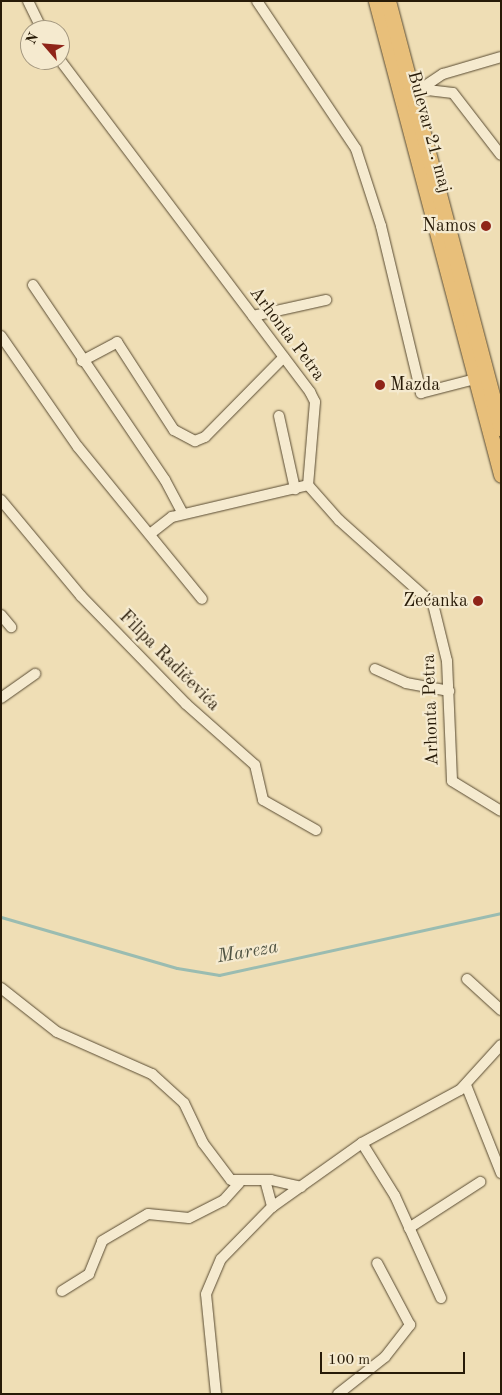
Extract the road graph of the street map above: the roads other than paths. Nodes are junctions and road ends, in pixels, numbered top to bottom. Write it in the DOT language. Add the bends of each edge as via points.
graph roads {
  1 [pos="28,1"];
  2 [pos="257,1"];
  3 [pos="376,1"];
  4 [pos="388,1"];
  5 [pos="37,20"];
  6 [pos="501,56"];
  7 [pos="68,70"];
  8 [pos="418,87"];
  9 [pos="501,155"];
  10 [pos="33,285"];
  11 [pos="326,300"];
  12 [pos="253,316"];
  13 [pos="1,336"];
  14 [pos="284,358"];
  15 [pos="82,361"];
  16 [pos="475,379"];
  17 [pos="279,416"];
  18 [pos="501,428"];
  19 [pos="501,476"];
  20 [pos="308,485"];
  21 [pos="295,489"];
  22 [pos="1,500"];
  23 [pos="183,514"];
  24 [pos="150,534"];
  25 [pos="202,600"];
  26 [pos="1,615"];
  27 [pos="11,627"];
  28 [pos="375,669"];
  29 [pos="35,674"];
  30 [pos="450,690"];
  31 [pos="1,698"];
  32 [pos="501,811"];
  33 [pos="316,830"];
  34 [pos="467,979"];
  35 [pos="1,988"];
  36 [pos="501,1010"];
  37 [pos="501,1045"];
  38 [pos="466,1085"];
  39 [pos="362,1144"];
  40 [pos="501,1173"];
  41 [pos="265,1180"];
  42 [pos="480,1182"];
  43 [pos="239,1183"];
  44 [pos="301,1187"];
  45 [pos="272,1207"];
  46 [pos="409,1228"];
  47 [pos="377,1263"];
  48 [pos="62,1291"];
  49 [pos="441,1298"];
  50 [pos="216,1394"];
  51 [pos="338,1394"];
  1 -- 5 [label="street"];
  2 -- 16 [label="street" via="356,150 381,226 422,393"];
  3 -- 16 [label="main road, Bulevar 21. maj"];
  4 -- 8 [label="main road, Bulevar 21. maj"];
  6 -- 8 [label="street" via="443,74"];
  7 -- 12 [label="street, Arhonta Petra"];
  8 -- 9 [label="street" via="453,93"];
  8 -- 18 [label="main road, Bulevar 21. maj"];
  10 -- 15 [label="street"];
  11 -- 12 [label="street"];
  12 -- 14 [label="street, Arhonta Petra"];
  13 -- 24 [label="street" via="78,447"];
  14 -- 15 [label="street" via="205,437 195,441 174,430 117,342"];
  14 -- 20 [label="street, Arhonta Petra" via="315,402"];
  15 -- 23 [label="street" via="165,480"];
  16 -- 19 [label="main road, Bulevar 21. maj"];
  17 -- 21 [label="street"];
  20 -- 21 [label="street"];
  20 -- 30 [label="street, Arhonta Petra" via="339,520 433,604 445,646"];
  21 -- 23 [label="street"];
  22 -- 33 [label="street, Filipa Radičevića" via="81,596 186,704 255,765 263,800"];
  23 -- 24 [label="street"];
  24 -- 25 [label="street"];
  26 -- 27 [label="street"];
  28 -- 30 [label="street" via="406,683"];
  29 -- 31 [label="street"];
  30 -- 32 [label="street, Arhonta Petra" via="452,781"];
  34 -- 36 [label="street"];
  35 -- 43 [label="street" via="57,1032 152,1074 184,1103 212,1156 226,1176"];
  37 -- 38 [label="street"];
  38 -- 39 [label="street"];
  38 -- 40 [label="street"];
  39 -- 44 [label="street"];
  39 -- 46 [label="street" via="395,1196"];
  41 -- 43 [label="street"];
  41 -- 44 [label="street"];
  41 -- 45 [label="street"];
  42 -- 46 [label="street"];
  43 -- 48 [label="street" via="223,1201 189,1218 148,1214 102,1241 88,1274"];
  44 -- 45 [label="street"];
  45 -- 50 [label="street" via="221,1259 209,1281 206,1317"];
  46 -- 49 [label="street"];
  47 -- 51 [label="street" via="410,1325 385,1357"];
}
